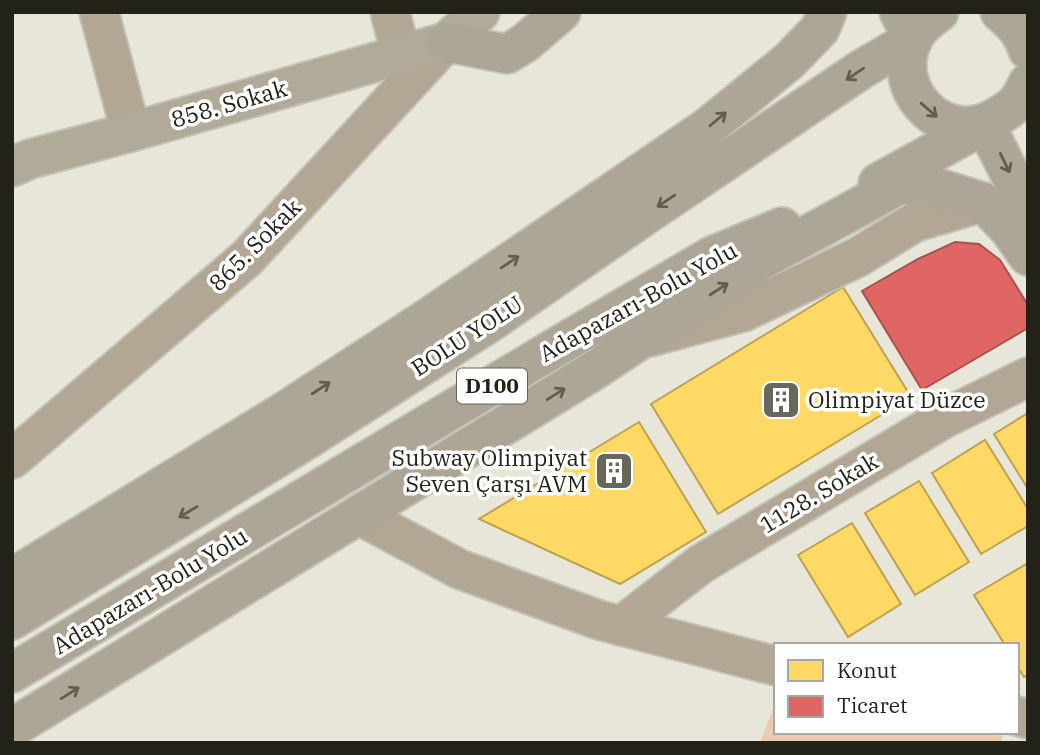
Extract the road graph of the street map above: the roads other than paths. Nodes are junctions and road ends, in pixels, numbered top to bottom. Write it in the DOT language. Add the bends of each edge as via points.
graph roads {
  1 [pos="99,12"];
  2 [pos="390,12"];
  3 [pos="480,12"];
  4 [pos="561,12"];
  5 [pos="827,12"];
  6 [pos="1000,12"];
  7 [pos="917,21"];
  8 [pos="446,42"];
  9 [pos="1028,50"];
  10 [pos="401,54"];
  11 [pos="1017,101"];
  12 [pos="131,132"];
  13 [pos="12,167"];
  14 [pos="1028,201"];
  15 [pos="1028,256"];
  16 [pos="1028,377"];
  17 [pos="403,378"];
  18 [pos="415,432"];
  19 [pos="12,459"];
  20 [pos="359,515"];
  21 [pos="12,620"];
  22 [pos="621,626"];
  23 [pos="145,647"];
  24 [pos="774,665"];
  25 [pos="12,673"];
  26 [pos="12,728"];
  1 -- 12 [label="street"];
  2 -- 10 [label="street"];
  3 -- 8 [label="main road, 865. Sokak"];
  4 -- 8 [label="highway" via="507,54"];
  17 -- 5 [label="highway, one-way" via="123,515 74,540 12,578 282,413 708,127 797,53 820,30"];
  6 -- 9 [label="highway" via="1015,25"];
  7 -- 11 [label="highway, one-way" via="907,59 909,79 929,114 968,127"];
  7 -- 17 [label="highway, BOLU YOLU / D100, one-way" via="862,69"];
  8 -- 10 [label="main road, 858. Sokak"];
  8 -- 19 [label="street, 865. Sokak" via="247,258"];
  10 -- 12 [label="main road, 858. Sokak"];
  11 -- 14 [label="highway, one-way" via="1015,184"];
  11 -- 18 [label="highway, Adapazarı-Bolu Yolu / D100" via="856,195 712,256"];
  12 -- 13 [label="main road, 858. Sokak"];
  20 -- 15 [label="highway, one-way" via="593,371 760,261 900,185 929,185 983,202"];
  16 -- 22 [label="street, 1128. Sokak" via="943,419 701,564"];
  17 -- 21 [label="highway, BOLU YOLU / D100, one-way"];
  18 -- 23 [label="highway"];
  18 -- 25 [label="highway, Adapazarı-Bolu Yolu / D100"];
  20 -- 22 [label="street" via="459,569"];
  20 -- 23 [label="highway"];
  22 -- 24 [label="street"];
  26 -- 23 [label="highway, one-way"];
}
